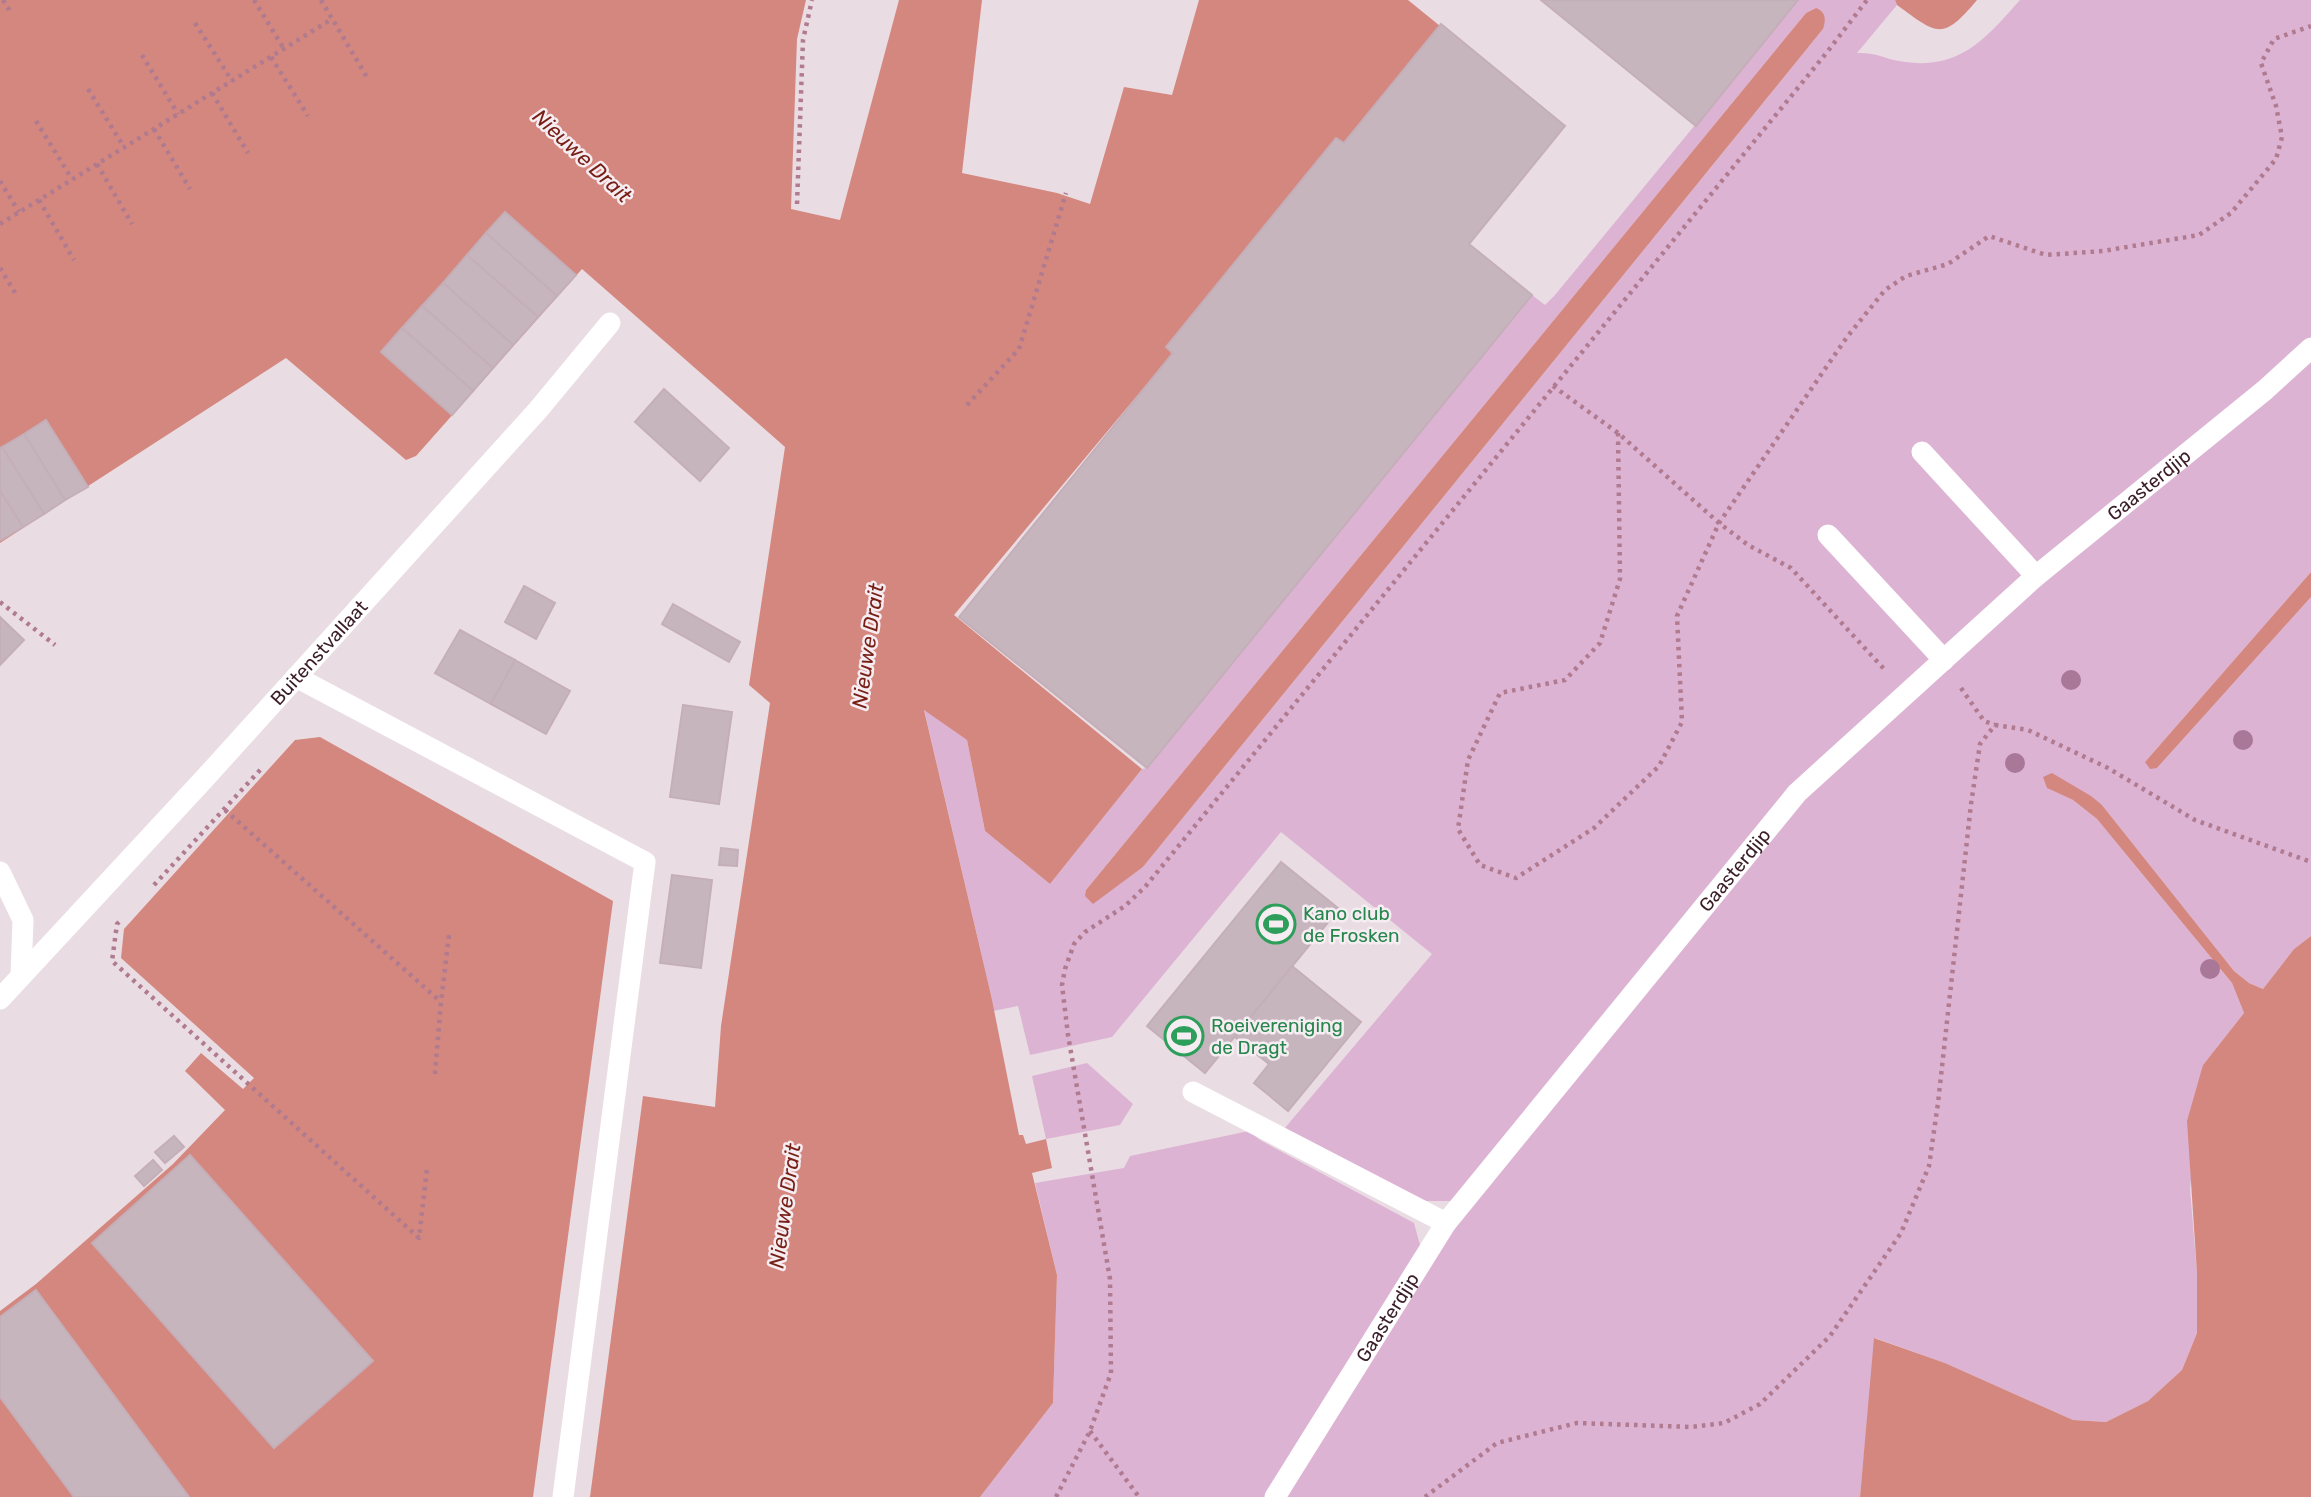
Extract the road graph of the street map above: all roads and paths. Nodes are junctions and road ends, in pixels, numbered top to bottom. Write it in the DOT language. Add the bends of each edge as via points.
graph roads {
  1 [pos="3,0"];
  2 [pos="254,0"];
  3 [pos="321,0"];
  4 [pos="812,0"];
  5 [pos="1867,0"];
  6 [pos="10,10"];
  7 [pos="332,19"];
  8 [pos="195,23"];
  9 [pos="2311,26"];
  10 [pos="284,49"];
  11 [pos="142,55"];
  12 [pos="271,57"];
  13 [pos="368,79"];
  14 [pos="232,81"];
  15 [pos="88,89"];
  16 [pos="212,93"];
  17 [pos="178,114"];
  18 [pos="308,116"];
  19 [pos="36,121"];
  20 [pos="154,129"];
  21 [pos="124,147"];
  22 [pos="248,153"];
  23 [pos="96,164"];
  24 [pos="72,179"];
  25 [pos="0,181"];
  26 [pos="190,189"];
  27 [pos="1066,193"];
  28 [pos="39,200"];
  29 [pos="797,204"];
  30 [pos="19,212"];
  31 [pos="0,224"];
  32 [pos="132,224"];
  33 [pos="74,260"];
  34 [pos="0,268"];
  35 [pos="17,296"];
  36 [pos="610,323"];
  37 [pos="2311,348"];
  38 [pos="1553,386"];
  39 [pos="967,405"];
  40 [pos="1618,433"];
  41 [pos="1922,452"];
  42 [pos="1719,523"];
  43 [pos="1828,535"];
  44 [pos="2036,576"];
  45 [pos="0,602"];
  46 [pos="55,645"];
  47 [pos="1941,663"];
  48 [pos="296,677"];
  49 [pos="1907,694"];
  50 [pos="1994,725"];
  51 [pos="267,762"];
  52 [pos="225,810"];
  53 [pos="2311,862"];
  54 [pos="0,872"];
  55 [pos="153,886"];
  56 [pos="126,915"];
  57 [pos="449,935"];
  58 [pos="20,976"];
  59 [pos="0,999"];
  60 [pos="441,1002"];
  61 [pos="435,1074"];
  62 [pos="1194,1092"];
  63 [pos="426,1169"];
  64 [pos="1446,1223"];
  65 [pos="1090,1431"];
  66 [pos="564,1497"];
  67 [pos="1056,1497"];
  68 [pos="1139,1497"];
  69 [pos="1275,1497"];
  70 [pos="1425,1497"];
  1 -- 6 [label="path"];
  2 -- 10 [label="path"];
  3 -- 7 [label="path"];
  4 -- 29 [label="path" via="803,40"];
  5 -- 38 [label="path"];
  7 -- 10 [label="path"];
  7 -- 13 [label="path"];
  8 -- 14 [label="path"];
  9 -- 42 [label="path" via="2274,39 2261,63 2282,137 2276,159 2231,213 2199,235 2103,251 2046,254 1989,236 1948,264 1906,276 1885,290 1847,337"];
  10 -- 12 [label="path"];
  11 -- 17 [label="path"];
  12 -- 14 [label="path"];
  12 -- 18 [label="path"];
  14 -- 16 [label="path"];
  15 -- 21 [label="path"];
  16 -- 17 [label="path"];
  16 -- 22 [label="path"];
  17 -- 20 [label="path"];
  19 -- 24 [label="path"];
  20 -- 21 [label="path"];
  20 -- 26 [label="path"];
  21 -- 23 [label="path"];
  23 -- 24 [label="path"];
  23 -- 32 [label="path"];
  24 -- 28 [label="path"];
  25 -- 30 [label="path"];
  27 -- 39 [label="path" via="1019,349"];
  28 -- 30 [label="path"];
  28 -- 33 [label="path"];
  30 -- 31 [label="path"];
  34 -- 35 [label="path"];
  36 -- 48 [label="street, Buitenstvallaat" via="538,410"];
  37 -- 44 [label="street, Gaasterdjip"];
  38 -- 40 [label="path"];
  38 -- 65 [label="path" via="1144,887 1074,944 1062,985 1110,1279 1111,1373"];
  40 -- 42 [label="path"];
  40 -- 42 [label="path" via="1620,579 1600,642 1565,680 1500,693 1468,760 1458,829 1480,865 1516,878 1594,828 1660,766 1682,722 1677,617"];
  41 -- 44 [label="street"];
  42 -- 49 [label="path" via="1791,568"];
  43 -- 47 [label="street"];
  44 -- 47 [label="street, Gaasterdjip"];
  45 -- 46 [label="path"];
  47 -- 49 [label="street, Gaasterdjip"];
  47 -- 50 [label="path" via="1984,721"];
  48 -- 58 [label="street, Buitenstvallaat"];
  48 -- 66 [label="street" via="645,862"];
  49 -- 64 [label="street, Gaasterdjip" via="1797,793"];
  50 -- 53 [label="path" via="2028,730 2108,768 2195,820"];
  50 -- 70 [label="path" via="1980,744 1971,804 1929,1166 1901,1233 1829,1336 1760,1404 1724,1423 1691,1427 1577,1423 1510,1439 1497,1443"];
  51 -- 52 [label="path"];
  52 -- 55 [label="path"];
  52 -- 60 [label="path"];
  54 -- 58 [label="street" via="23,920"];
  56 -- 63 [label="path" via="117,924 112,961 419,1238"];
  57 -- 60 [label="path"];
  58 -- 59 [label="street, Buitenstvallaat"];
  60 -- 61 [label="path"];
  62 -- 64 [label="street"];
  64 -- 69 [label="street, Gaasterdjip"];
  65 -- 67 [label="path"];
  65 -- 68 [label="path"];
}
